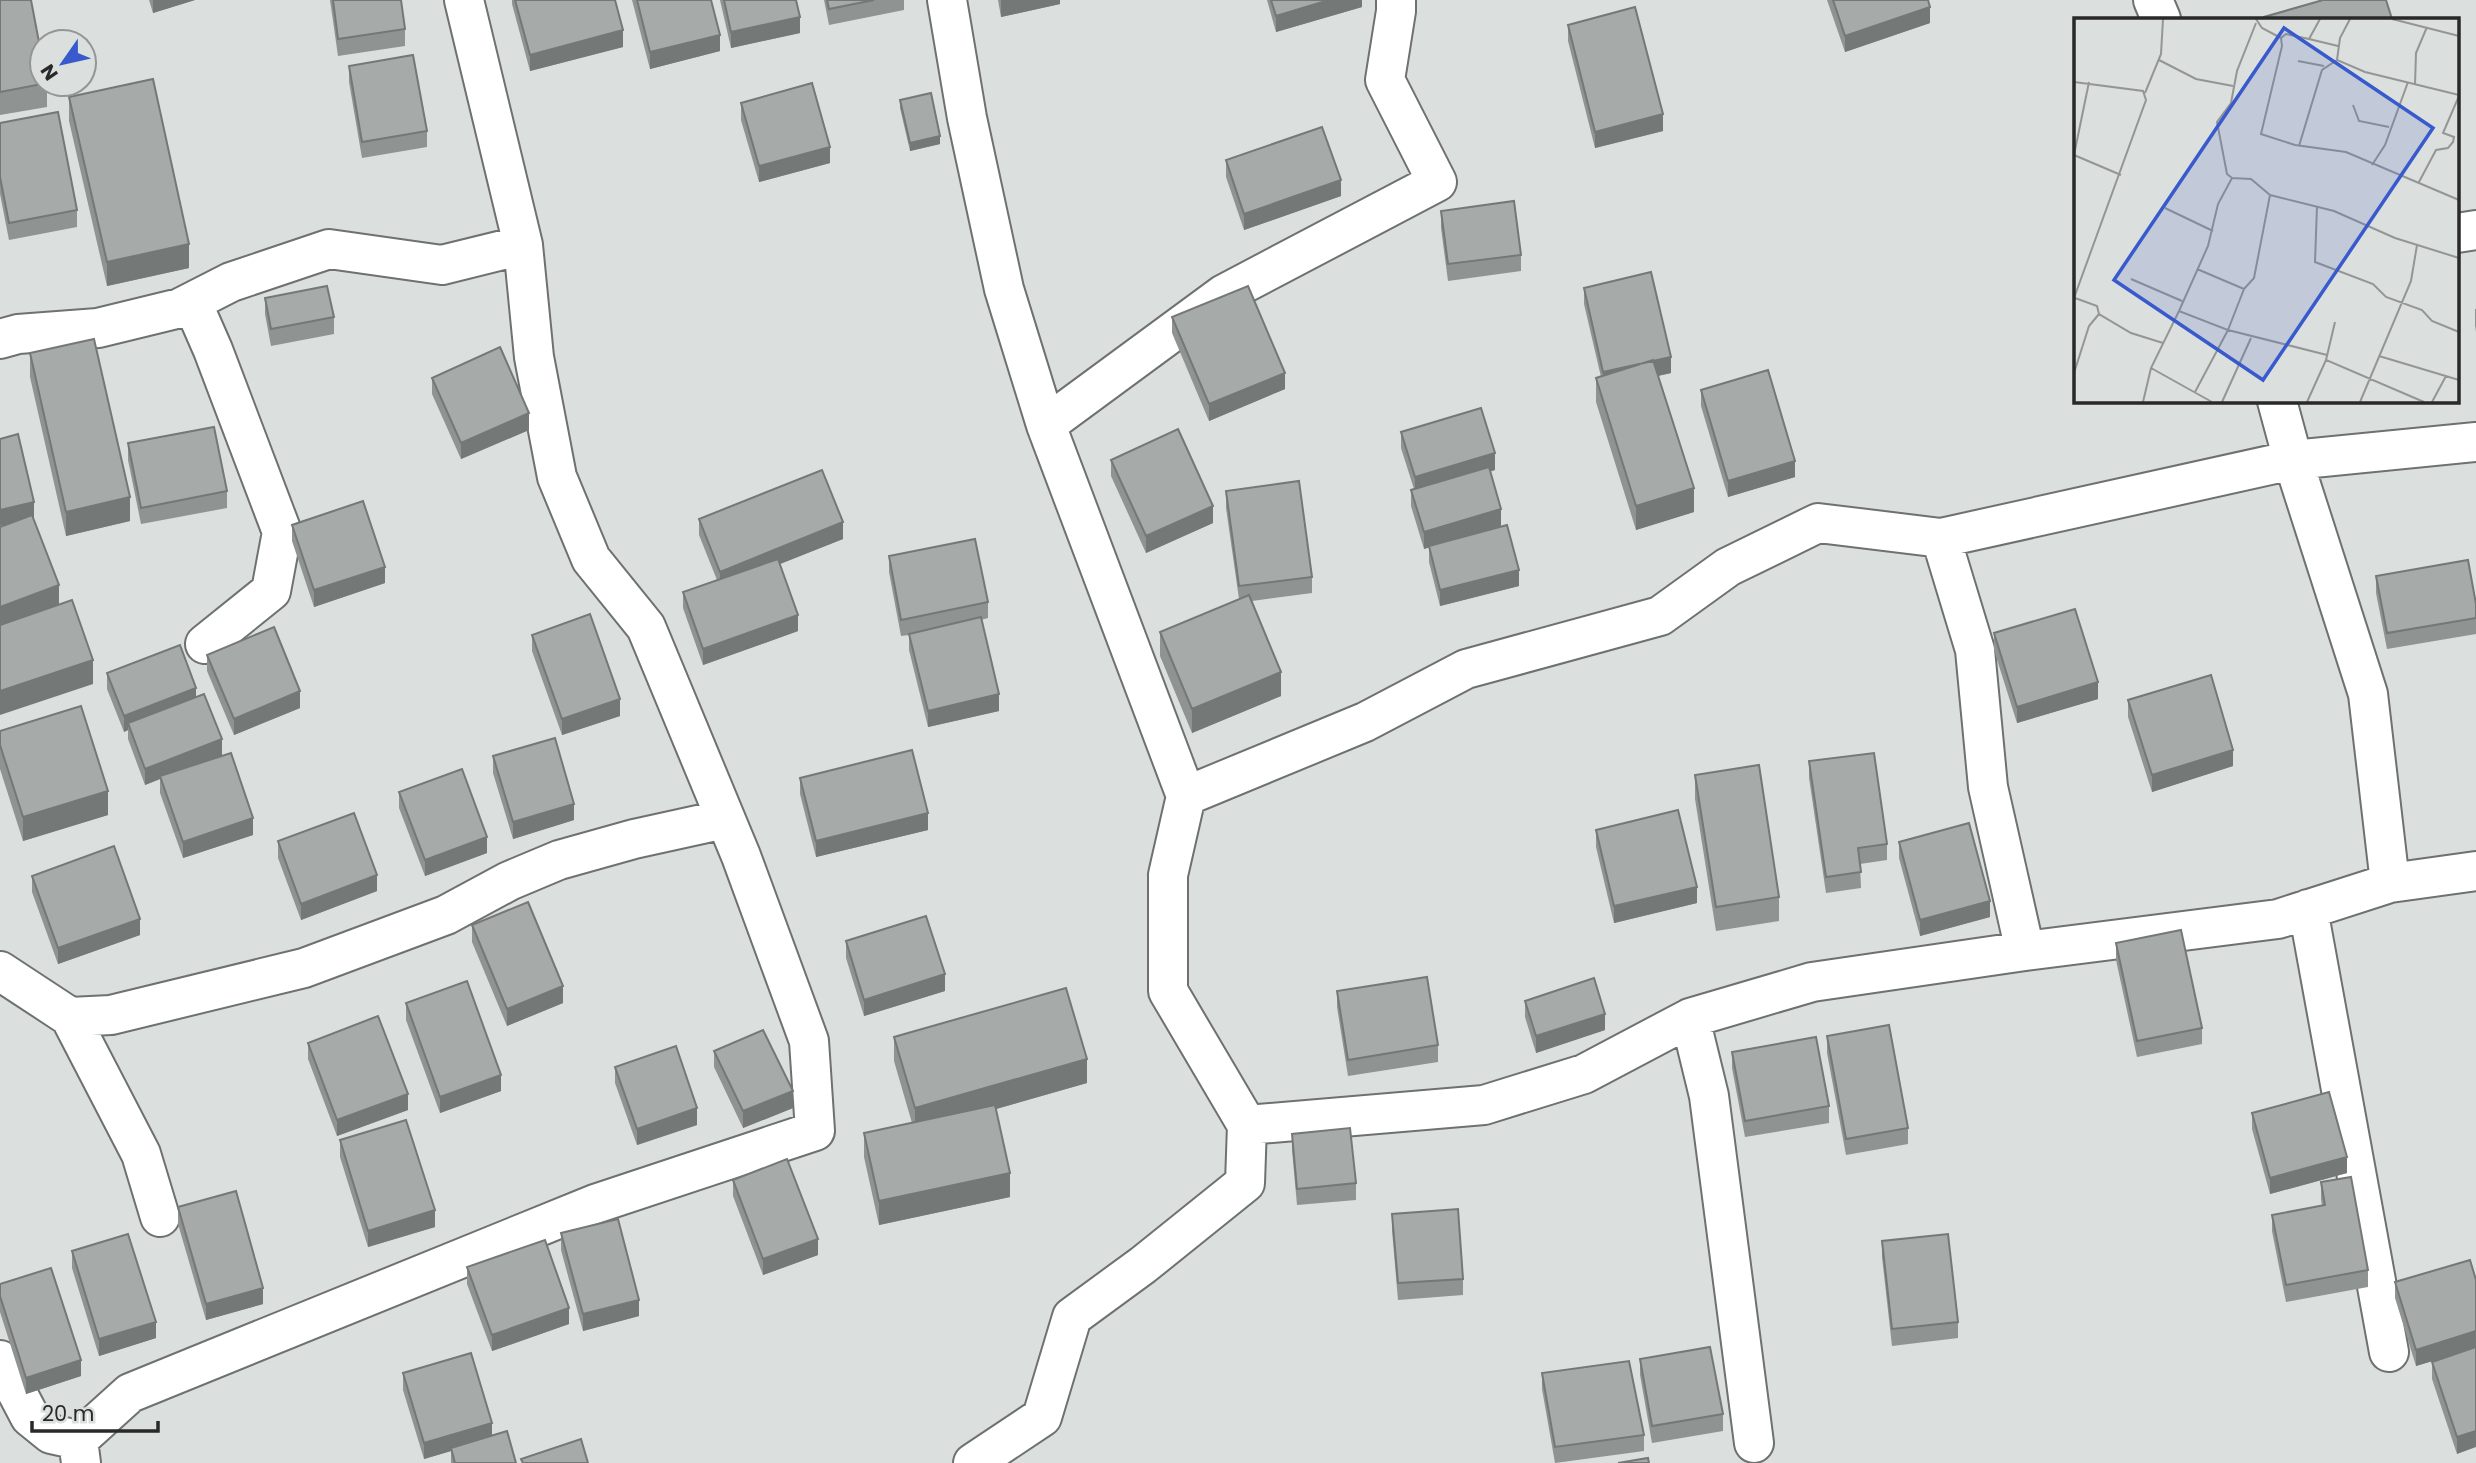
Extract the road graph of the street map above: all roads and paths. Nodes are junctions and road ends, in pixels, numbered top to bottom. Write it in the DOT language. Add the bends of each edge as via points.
graph roads {
  1 [pos="464,0"];
  2 [pos="947,0"];
  3 [pos="1396,0"];
  4 [pos="2153,0"];
  5 [pos="2161,18"];
  6 [pos="2476,230"];
  7 [pos="2458,233"];
  8 [pos="523,245"];
  9 [pos="192,302"];
  10 [pos="0,339"];
  11 [pos="2277,402"];
  12 [pos="1046,425"];
  13 [pos="2476,442"];
  14 [pos="2293,460"];
  15 [pos="1941,538"];
  16 [pos="205,644"];
  17 [pos="1186,796"];
  18 [pos="725,819"];
  19 [pos="2476,870"];
  20 [pos="2390,883"];
  21 [pos="2308,909"];
  22 [pos="2025,950"];
  23 [pos="0,971"];
  24 [pos="70,1017"];
  25 [pos="1690,1018"];
  26 [pos="1247,1125"];
  27 [pos="160,1217"];
  28 [pos="2389,1352"];
  29 [pos="0,1360"];
  30 [pos="1754,1443"];
  31 [pos="80,1452"];
  32 [pos="973,1463"];
  1 -- 8 [label="street"];
  2 -- 12 [label="street" via="1004,289"];
  3 -- 12 [label="street" via="1385,80 1437,183 1224,293"];
  4 -- 5 [label="street"];
  6 -- 7 [label="street"];
  8 -- 9 [label="street" via="442,265 329,249 231,282"];
  8 -- 18 [label="street" via="534,357 557,477 591,559 646,626"];
  9 -- 10 [label="street" via="98,328"];
  9 -- 16 [label="street" via="282,532 271,591"];
  11 -- 14 [label="street"];
  12 -- 17 [label="street"];
  13 -- 14 [label="street"];
  14 -- 15 [label="street"];
  14 -- 20 [label="street" via="2368,694"];
  15 -- 17 [label="street" via="1818,523 1728,567 1660,617 1465,669 1365,722"];
  15 -- 22 [label="street" via="1975,650 1988,787"];
  17 -- 26 [label="street" via="1168,875 1168,991"];
  18 -- 24 [label="street" via="559,860 446,915 304,968 111,1015"];
  18 -- 31 [label="street" via="809,1041 815,1131 595,1204 130,1393"];
  19 -- 20 [label="street"];
  20 -- 21 [label="street"];
  21 -- 22 [label="street" via="2278,919"];
  21 -- 28 [label="street"];
  22 -- 25 [label="street" via="1812,982"];
  23 -- 24 [label="street"];
  24 -- 27 [label="street" via="141,1154"];
  25 -- 26 [label="street" via="1584,1074 1485,1105"];
  25 -- 30 [label="street" via="1709,1096"];
  26 -- 32 [label="street" via="1245,1183 1072,1317 1042,1417"];
  29 -- 31 [label="street" via="30,1418"];
}
